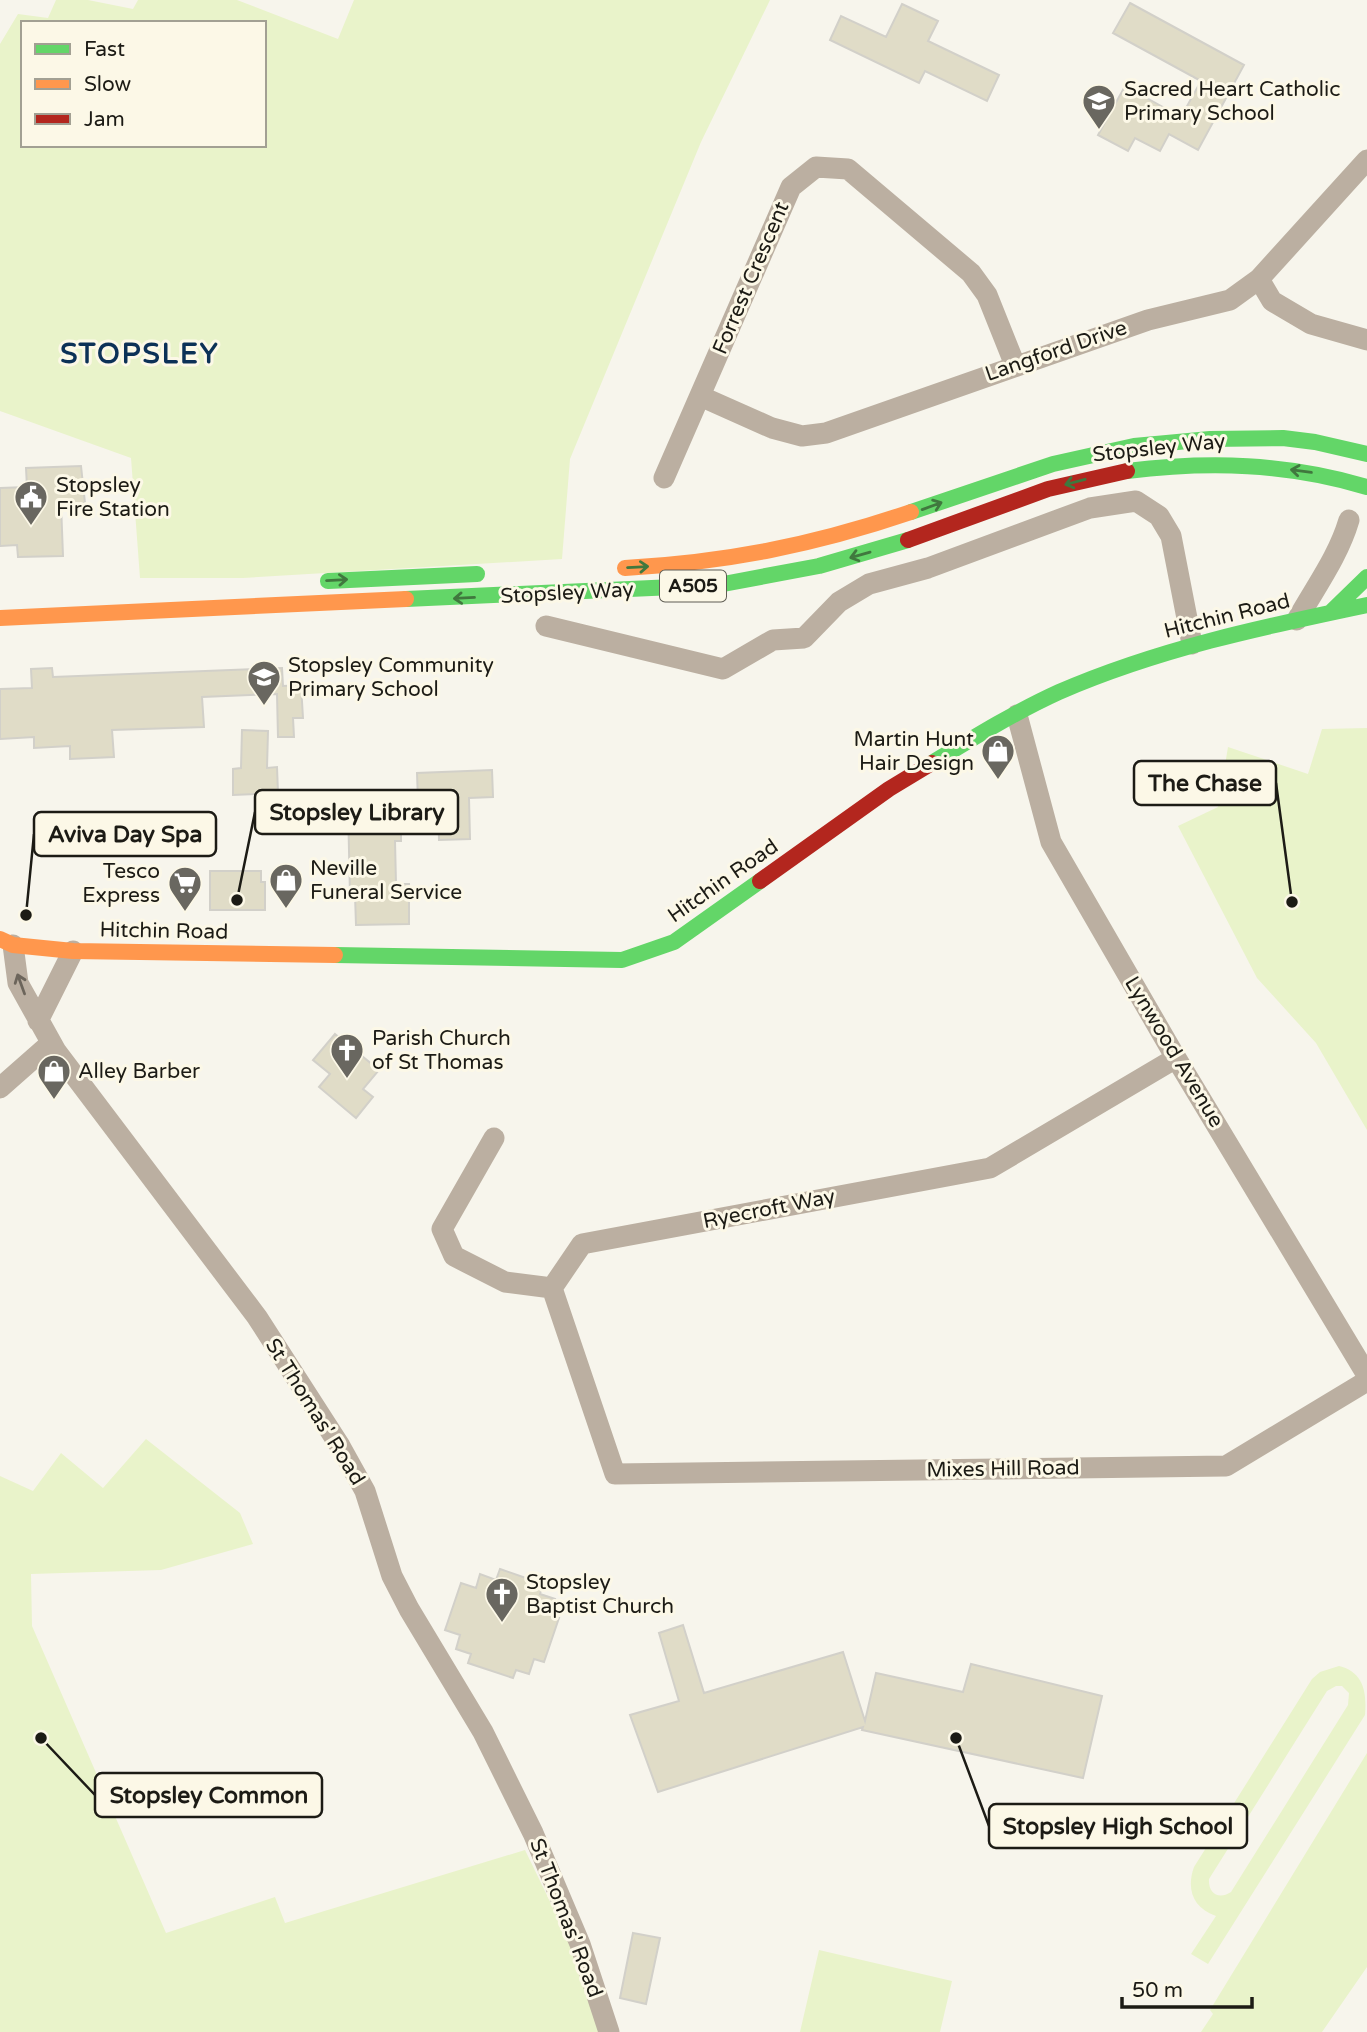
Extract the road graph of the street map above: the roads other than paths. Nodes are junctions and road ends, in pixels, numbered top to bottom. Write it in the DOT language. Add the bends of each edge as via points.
graph roads {
  1 [pos="1367,160"];
  2 [pos="1259,279"];
  3 [pos="1367,340"];
  4 [pos="1015,365"];
  5 [pos="700,396"];
  6 [pos="1367,454"];
  7 [pos="664,478"];
  8 [pos="1367,487"];
  9 [pos="1349,520"];
  10 [pos="607,568"];
  11 [pos="497,573"];
  12 [pos="1367,577"];
  13 [pos="305,582"];
  14 [pos="1367,605"];
  15 [pos="1331,612"];
  16 [pos="0,618"];
  17 [pos="1297,620"];
  18 [pos="546,626"];
  19 [pos="1192,644"];
  20 [pos="1017,715"];
  21 [pos="6,942"];
  22 [pos="73,951"];
  23 [pos="38,1021"];
  24 [pos="51,1043"];
  25 [pos="1176,1058"];
  26 [pos="0,1088"];
  27 [pos="494,1138"];
  28 [pos="551,1288"];
  29 [pos="1367,1375"];
  30 [pos="1367,1381"];
  31 [pos="609,2032"];
  1 -- 2 [label="street, Langford Drive"];
  2 -- 3 [label="street" via="1272,300 1311,324"];
  2 -- 4 [label="street, Langford Drive" via="1230,300 1147,320"];
  4 -- 5 [label="street, Langford Drive" via="826,433 802,436 772,428"];
  4 -- 5 [label="street, Forrest Crescent" via="987,295 971,273 848,169 816,167 791,187"];
  5 -- 7 [label="street, Forrest Crescent"];
  10 -- 6 [label="main road, Stopsley Way / A505, one-way" via="720,560 812,543 1023,473 1139,446 1286,438"];
  8 -- 16 [label="main road, Stopsley Way / A505, one-way" via="1285,469 1184,466 1102,475 877,550 718,585"];
  9 -- 17 [label="street" via="1333,562"];
  13 -- 11 [label="main road, Stopsley Way, one-way"];
  12 -- 15 [label="main road"];
  14 -- 15 [label="main road, Hitchin Road"];
  15 -- 17 [label="main road, Hitchin Road"];
  17 -- 19 [label="main road, Hitchin Road"];
  18 -- 19 [label="street, Stopsley Way" via="723,668 773,640 804,638 839,602 869,584 928,568 1090,508 1136,501 1159,516 1171,536"];
  19 -- 20 [label="main road, Hitchin Road" via="1057,693"];
  20 -- 22 [label="main road, Hitchin Road" via="888,789 674,942 622,960"];
  20 -- 25 [label="street, Lynwood Avenue" via="1051,842"];
  21 -- 22 [label="main road, Hitchin Road"];
  23 -- 21 [label="street, St Thomas' Road, one-way" via="18,983"];
  22 -- 23 [label="street"];
  23 -- 24 [label="street, St Thomas' Road"];
  24 -- 26 [label="street"];
  24 -- 31 [label="street, St Thomas' Road" via="250,1308 340,1446 365,1491 392,1576 482,1732 533,1833 580,1944"];
  25 -- 28 [label="street, Ryecroft Way" via="990,1168 582,1244"];
  25 -- 29 [label="street, Lynwood Avenue"];
  27 -- 28 [label="street" via="442,1228 454,1256 505,1282"];
  28 -- 30 [label="street, Mixes Hill Road" via="615,1474 1226,1466"];
}
